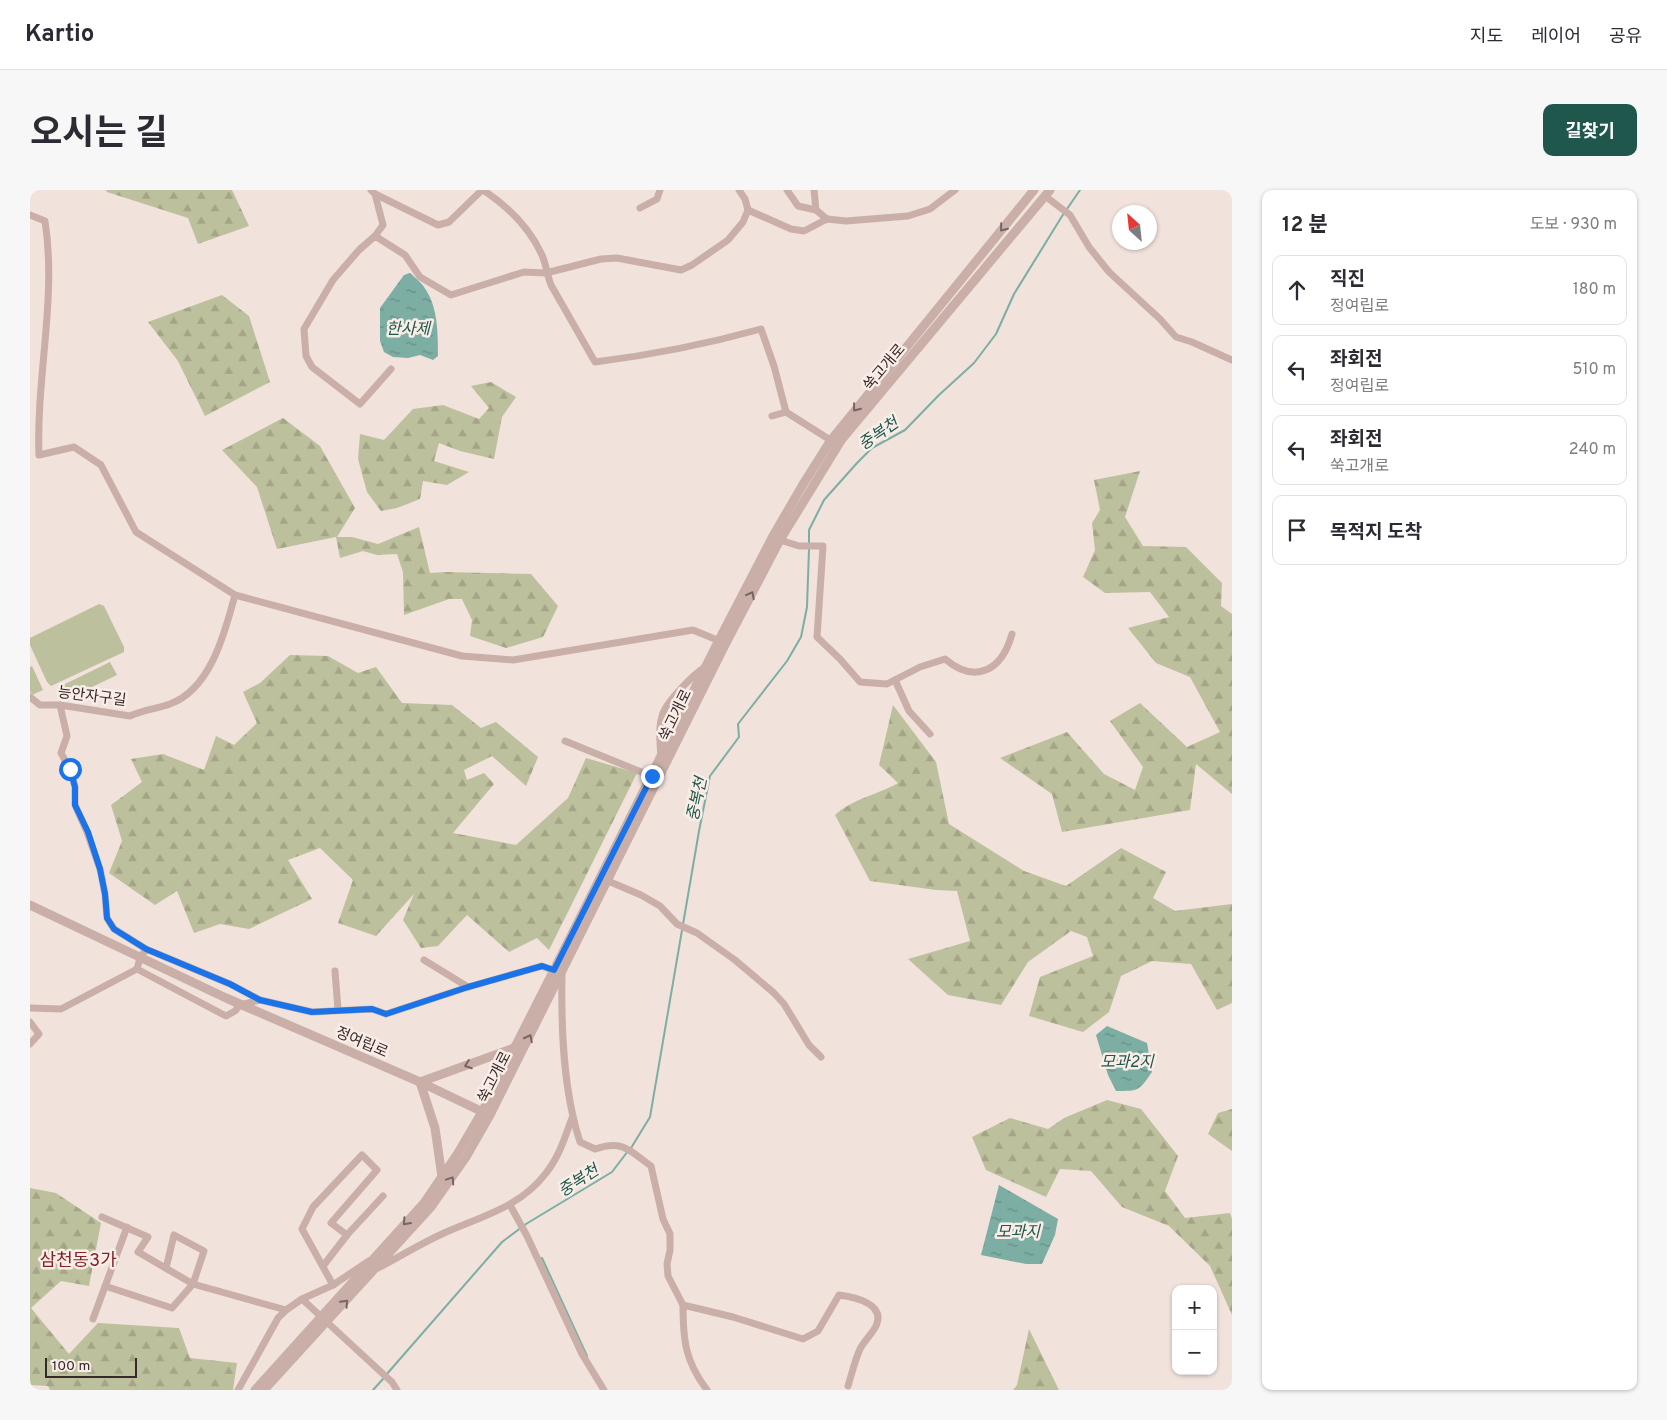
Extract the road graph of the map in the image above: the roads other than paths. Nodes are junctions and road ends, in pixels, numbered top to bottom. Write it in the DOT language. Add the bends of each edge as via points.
graph roads {
  1 [pos="482,190"];
  2 [pos="660,190"];
  3 [pos="739,190"];
  4 [pos="787,190"];
  5 [pos="814,190"];
  6 [pos="955,190"];
  7 [pos="1034,190"];
  8 [pos="373,192"];
  9 [pos="1047,193"];
  10 [pos="640,208"];
  11 [pos="748,210"];
  12 [pos="816,210"];
  13 [pos="30,215"];
  14 [pos="827,219"];
  15 [pos="375,236"];
  16 [pos="546,273"];
  17 [pos="1232,360"];
  18 [pos="392,369"];
  19 [pos="786,412"];
  20 [pos="772,416"];
  21 [pos="834,443"];
  22 [pos="780,540"];
  23 [pos="235,595"];
  24 [pos="1012,634"];
  25 [pos="722,642"];
  26 [pos="707,665"];
  27 [pos="895,680"];
  28 [pos="30,697"];
  29 [pos="60,705"];
  30 [pos="930,734"];
  31 [pos="565,741"];
  32 [pos="661,757"];
  33 [pos="652,776"];
  34 [pos="608,881"];
  35 [pos="30,906"];
  36 [pos="146,949"];
  37 [pos="140,958"];
  38 [pos="424,960"];
  39 [pos="137,969"];
  40 [pos="335,971"];
  41 [pos="558,972"];
  42 [pos="468,987"];
  43 [pos="260,1000"];
  44 [pos="240,1005"];
  45 [pos="30,1008"];
  46 [pos="338,1010"];
  47 [pos="30,1022"];
  48 [pos="30,1044"];
  49 [pos="514,1048"];
  50 [pos="821,1057"];
  51 [pos="420,1082"];
  52 [pos="486,1114"];
  53 [pos="572,1118"];
  54 [pos="442,1177"];
  55 [pos="383,1196"];
  56 [pos="510,1205"];
  57 [pos="102,1217"];
  58 [pos="127,1228"];
  59 [pos="347,1235"];
  60 [pos="375,1256"];
  61 [pos="323,1266"];
  62 [pos="166,1268"];
  63 [pos="374,1270"];
  64 [pos="193,1284"];
  65 [pos="333,1285"];
  66 [pos="105,1286"];
  67 [pos="302,1299"];
  68 [pos="683,1305"];
  69 [pos="286,1310"];
  70 [pos="93,1319"];
  71 [pos="324,1319"];
  72 [pos="848,1386"];
  73 [pos="238,1390"];
  74 [pos="254,1390"];
  75 [pos="264,1390"];
  76 [pos="397,1390"];
  77 [pos="604,1390"];
  78 [pos="707,1390"];
  1 -- 8 [label="street" via="450,222 438,225"];
  1 -- 16 [label="street" via="503,203 529,232 543,257"];
  2 -- 10 [label="street" via="657,199"];
  3 -- 11 [label="street"];
  4 -- 12 [label="street" via="798,206"];
  5 -- 12 [label="street"];
  6 -- 14 [label="street" via="930,209 908,216 846,221"];
  7 -- 21 [label="street, 쑥고개로, one-way"];
  8 -- 15 [label="street" via="383,225"];
  9 -- 17 [label="street" via="1070,215 1109,272 1176,337"];
  9 -- 21 [label="street, 쑥고개로" via="853,425"];
  11 -- 14 [label="street" via="791,229 804,231"];
  11 -- 16 [label="street" via="728,240 682,270 617,258"];
  12 -- 14 [label="street"];
  13 -- 23 [label="street" via="45,221 49,247 39,455 74,447 101,465 136,532"];
  15 -- 16 [label="street" via="405,255 420,276 451,296 524,272"];
  15 -- 18 [label="street" via="333,280 304,329 306,356 312,367 360,404"];
  16 -- 19 [label="street" via="595,362 714,342 761,329"];
  19 -- 20 [label="street"];
  19 -- 21 [label="street"];
  21 -- 22 [label="street, 쑥고개로"];
  21 -- 25 [label="street, 쑥고개로" via="773,536"];
  25 -- 22 [label="street, 쑥고개로, one-way"];
  22 -- 27 [label="street" via="799,546 823,546 817,637 860,682 887,684"];
  23 -- 25 [label="street" via="462,656 514,660 693,630"];
  23 -- 29 [label="street, 능안자구길" via="225,632 210,666 204,677 182,697 130,716"];
  24 -- 27 [label="street" via="1008,648 987,670 971,673 956,668 945,659"];
  25 -- 26 [label="street, 쑥고개로"];
  25 -- 34 [label="street, 쑥고개로"];
  26 -- 32 [label="street, 쑥고개로"];
  26 -- 32 [label="street" via="675,696 663,713"];
  27 -- 30 [label="street" via="909,711"];
  28 -- 29 [label="street, 능안자구길" via="40,705"];
  29 -- 36 [label="street, 정여립로" via="68,736 61,753 70,769 75,805 100,869 107,918 114,929"];
  31 -- 33 [label="street"];
  32 -- 33 [label="street, 쑥고개로"];
  33 -- 41 [label="street, 쑥고개로"];
  34 -- 41 [label="street, 쑥고개로"];
  34 -- 50 [label="street" via="660,906 677,924 692,930 735,960 784,1004 809,1045"];
  35 -- 37 [label="street, 정여립로"];
  36 -- 37 [label="street"];
  36 -- 43 [label="street, 정여립로"];
  37 -- 39 [label="street"];
  37 -- 44 [label="street, 정여립로"];
  38 -- 42 [label="street"];
  39 -- 44 [label="street" via="226,1016"];
  39 -- 45 [label="street" via="61,1009"];
  40 -- 46 [label="street"];
  41 -- 42 [label="street, 정여립로" via="542,966"];
  41 -- 49 [label="street, 쑥고개로"];
  52 -- 41 [label="street, 쑥고개로, one-way"];
  41 -- 53 [label="street"];
  42 -- 46 [label="street, 정여립로" via="386,1014 372,1009"];
  43 -- 44 [label="street"];
  43 -- 46 [label="street, 정여립로" via="312,1012"];
  44 -- 51 [label="street, 정여립로"];
  47 -- 48 [label="street" via="39,1034"];
  49 -- 51 [label="street, one-way"];
  49 -- 52 [label="street, 쑥고개로"];
  51 -- 52 [label="street, 정여립로"];
  51 -- 54 [label="street" via="434,1128"];
  52 -- 54 [label="street, 쑥고개로"];
  63 -- 52 [label="street, 쑥고개로, one-way" via="431,1207 466,1157"];
  53 -- 56 [label="street" via="557,1157 546,1174"];
  53 -- 68 [label="street" via="580,1142 595,1149 607,1144 627,1148 651,1166 663,1219 670,1234 668,1276"];
  54 -- 60 [label="street, 쑥고개로, one-way"];
  55 -- 59 [label="street"];
  56 -- 63 [label="street" via="440,1234"];
  56 -- 77 [label="street" via="582,1354"];
  57 -- 58 [label="street"];
  58 -- 62 [label="street" via="148,1237 138,1252"];
  58 -- 66 [label="street"];
  59 -- 61 [label="street"];
  59 -- 61 [label="street" via="332,1223 377,1170 362,1155 313,1207 302,1229"];
  60 -- 65 [label="street"];
  60 -- 71 [label="street, 쑥고개로"];
  61 -- 65 [label="street"];
  62 -- 64 [label="street"];
  62 -- 64 [label="street" via="174,1235 204,1251"];
  71 -- 63 [label="street, 쑥고개로, one-way"];
  64 -- 66 [label="street" via="172,1308"];
  64 -- 69 [label="street"];
  65 -- 67 [label="street"];
  66 -- 70 [label="street"];
  67 -- 69 [label="street"];
  67 -- 71 [label="street"];
  68 -- 72 [label="street" via="803,1339 818,1331 838,1295 868,1304 876,1309 876,1326 861,1346"];
  68 -- 78 [label="street" via="689,1360"];
  69 -- 73 [label="street" via="278,1318"];
  71 -- 74 [label="street, 쑥고개로"];
  71 -- 75 [label="street, 쑥고개로"];
  71 -- 76 [label="street"];
}
